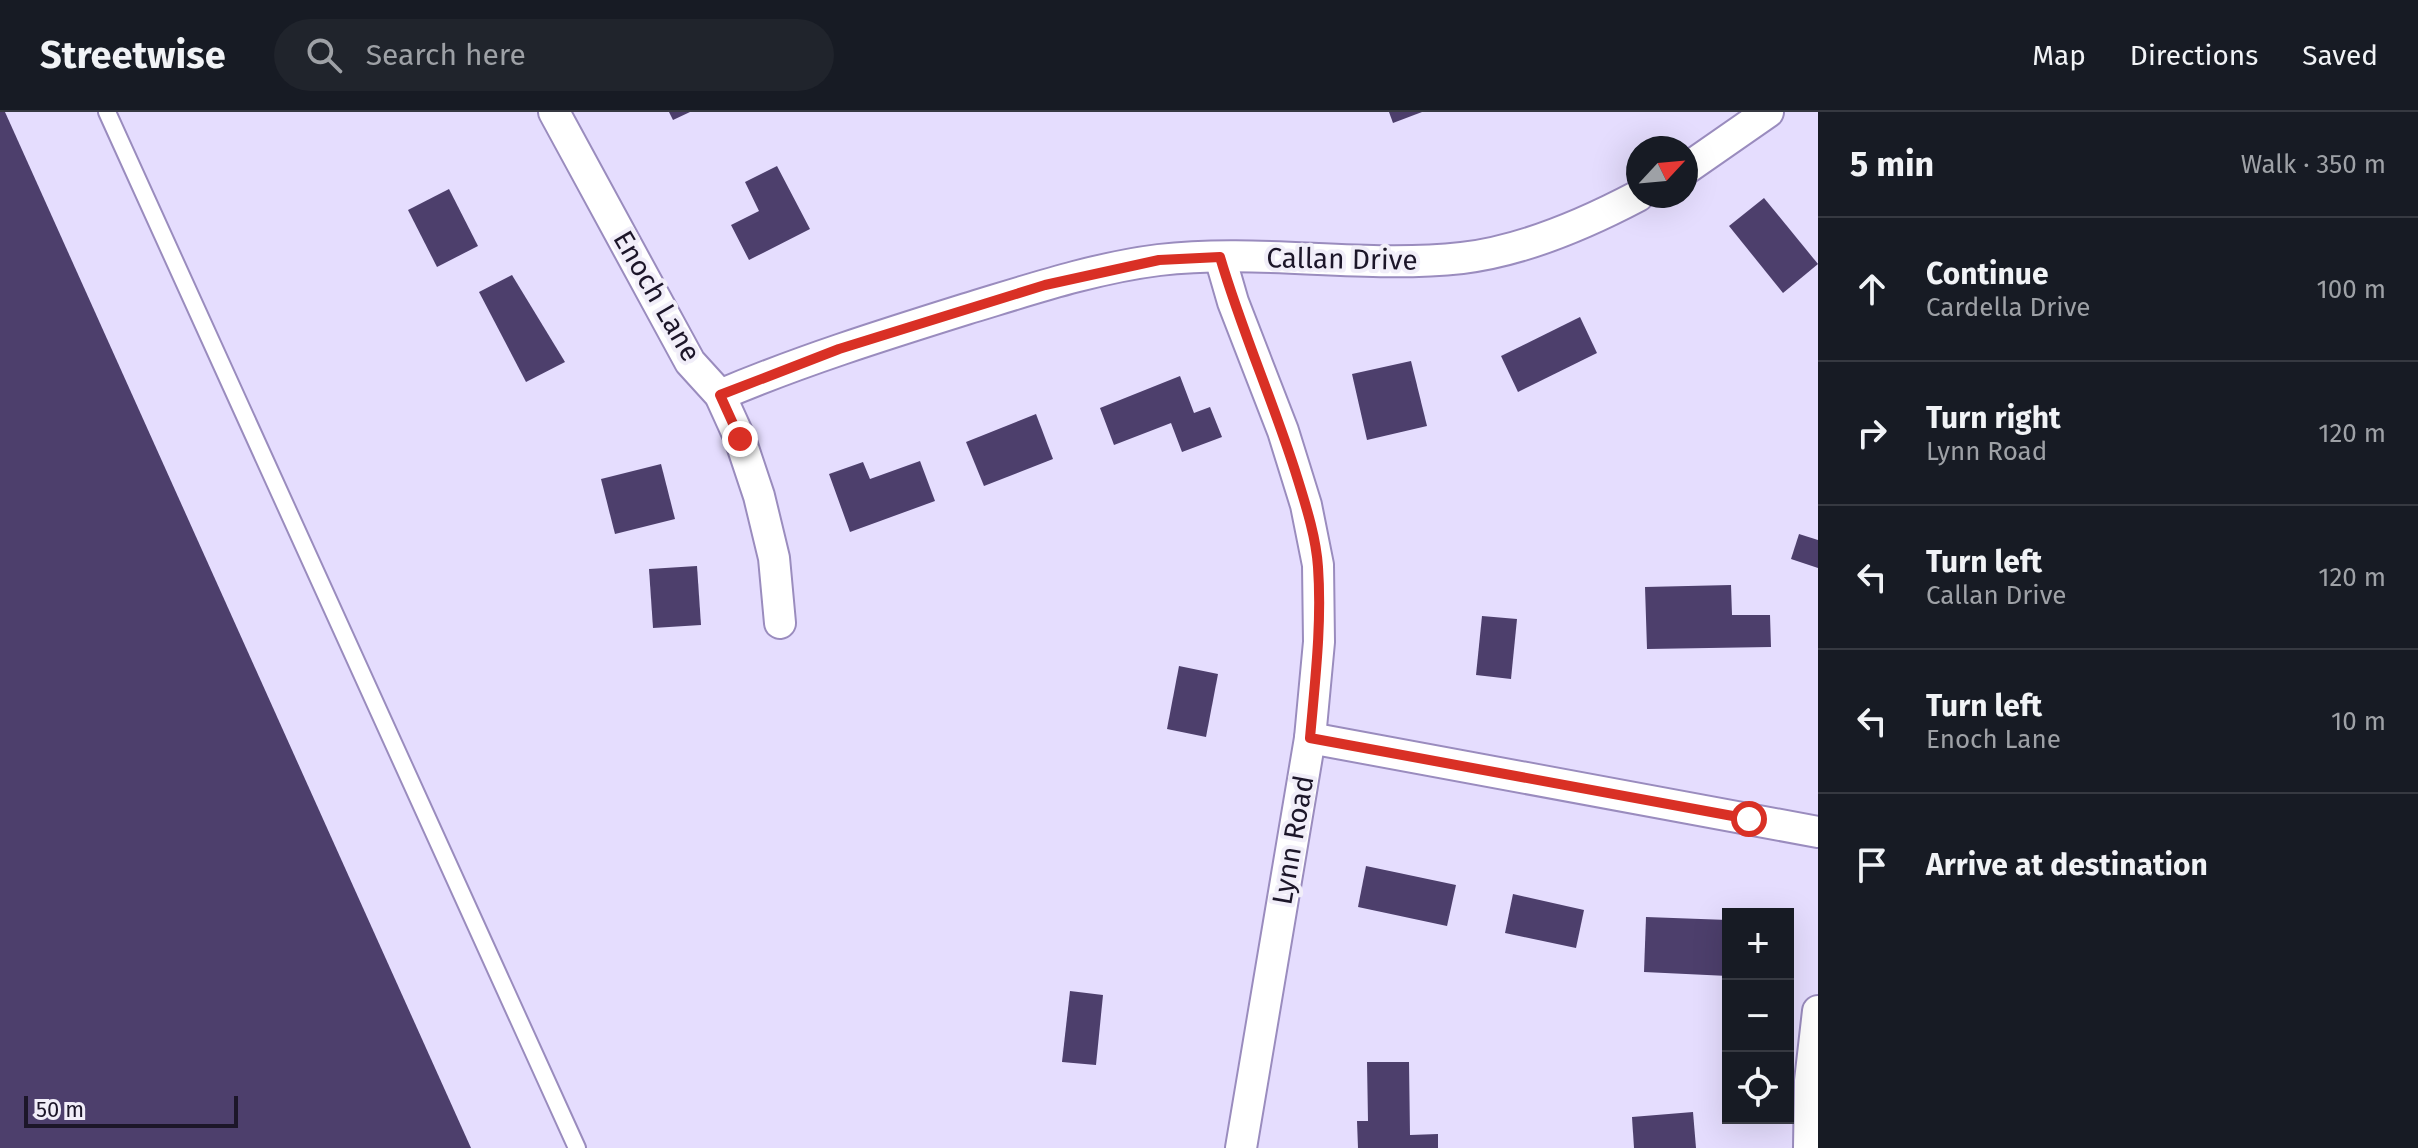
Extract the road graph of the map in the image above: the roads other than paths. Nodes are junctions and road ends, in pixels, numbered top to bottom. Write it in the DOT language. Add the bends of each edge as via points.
graph roads {
  1 [pos="107,112"];
  2 [pos="554,112"];
  3 [pos="1768,112"];
  4 [pos="1698,161"];
  5 [pos="1626,202"];
  6 [pos="1220,257"];
  7 [pos="720,395"];
  8 [pos="780,623"];
  9 [pos="1310,738"];
  10 [pos="1818,832"];
  11 [pos="1818,1011"];
  12 [pos="577,1148"];
  13 [pos="1241,1148"];
  14 [pos="1809,1148"];
  1 -- 12 [label="lane"];
  2 -- 7 [label="street, Enoch Lane" via="690,362"];
  3 -- 4 [label="street"];
  5 -- 6 [label="street, Callan Drive" via="1555,233 1464,258"];
  6 -- 7 [label="street, Callan Drive" via="1159,260 1045,285 839,349"];
  6 -- 9 [label="street, Lynn Road" via="1283,431 1318,565 1319,642"];
  7 -- 8 [label="street, Enoch Lane" via="759,496 774,558"];
  9 -- 10 [label="street"];
  9 -- 13 [label="street, Lynn Road"];
  11 -- 14 [label="street"];
}
